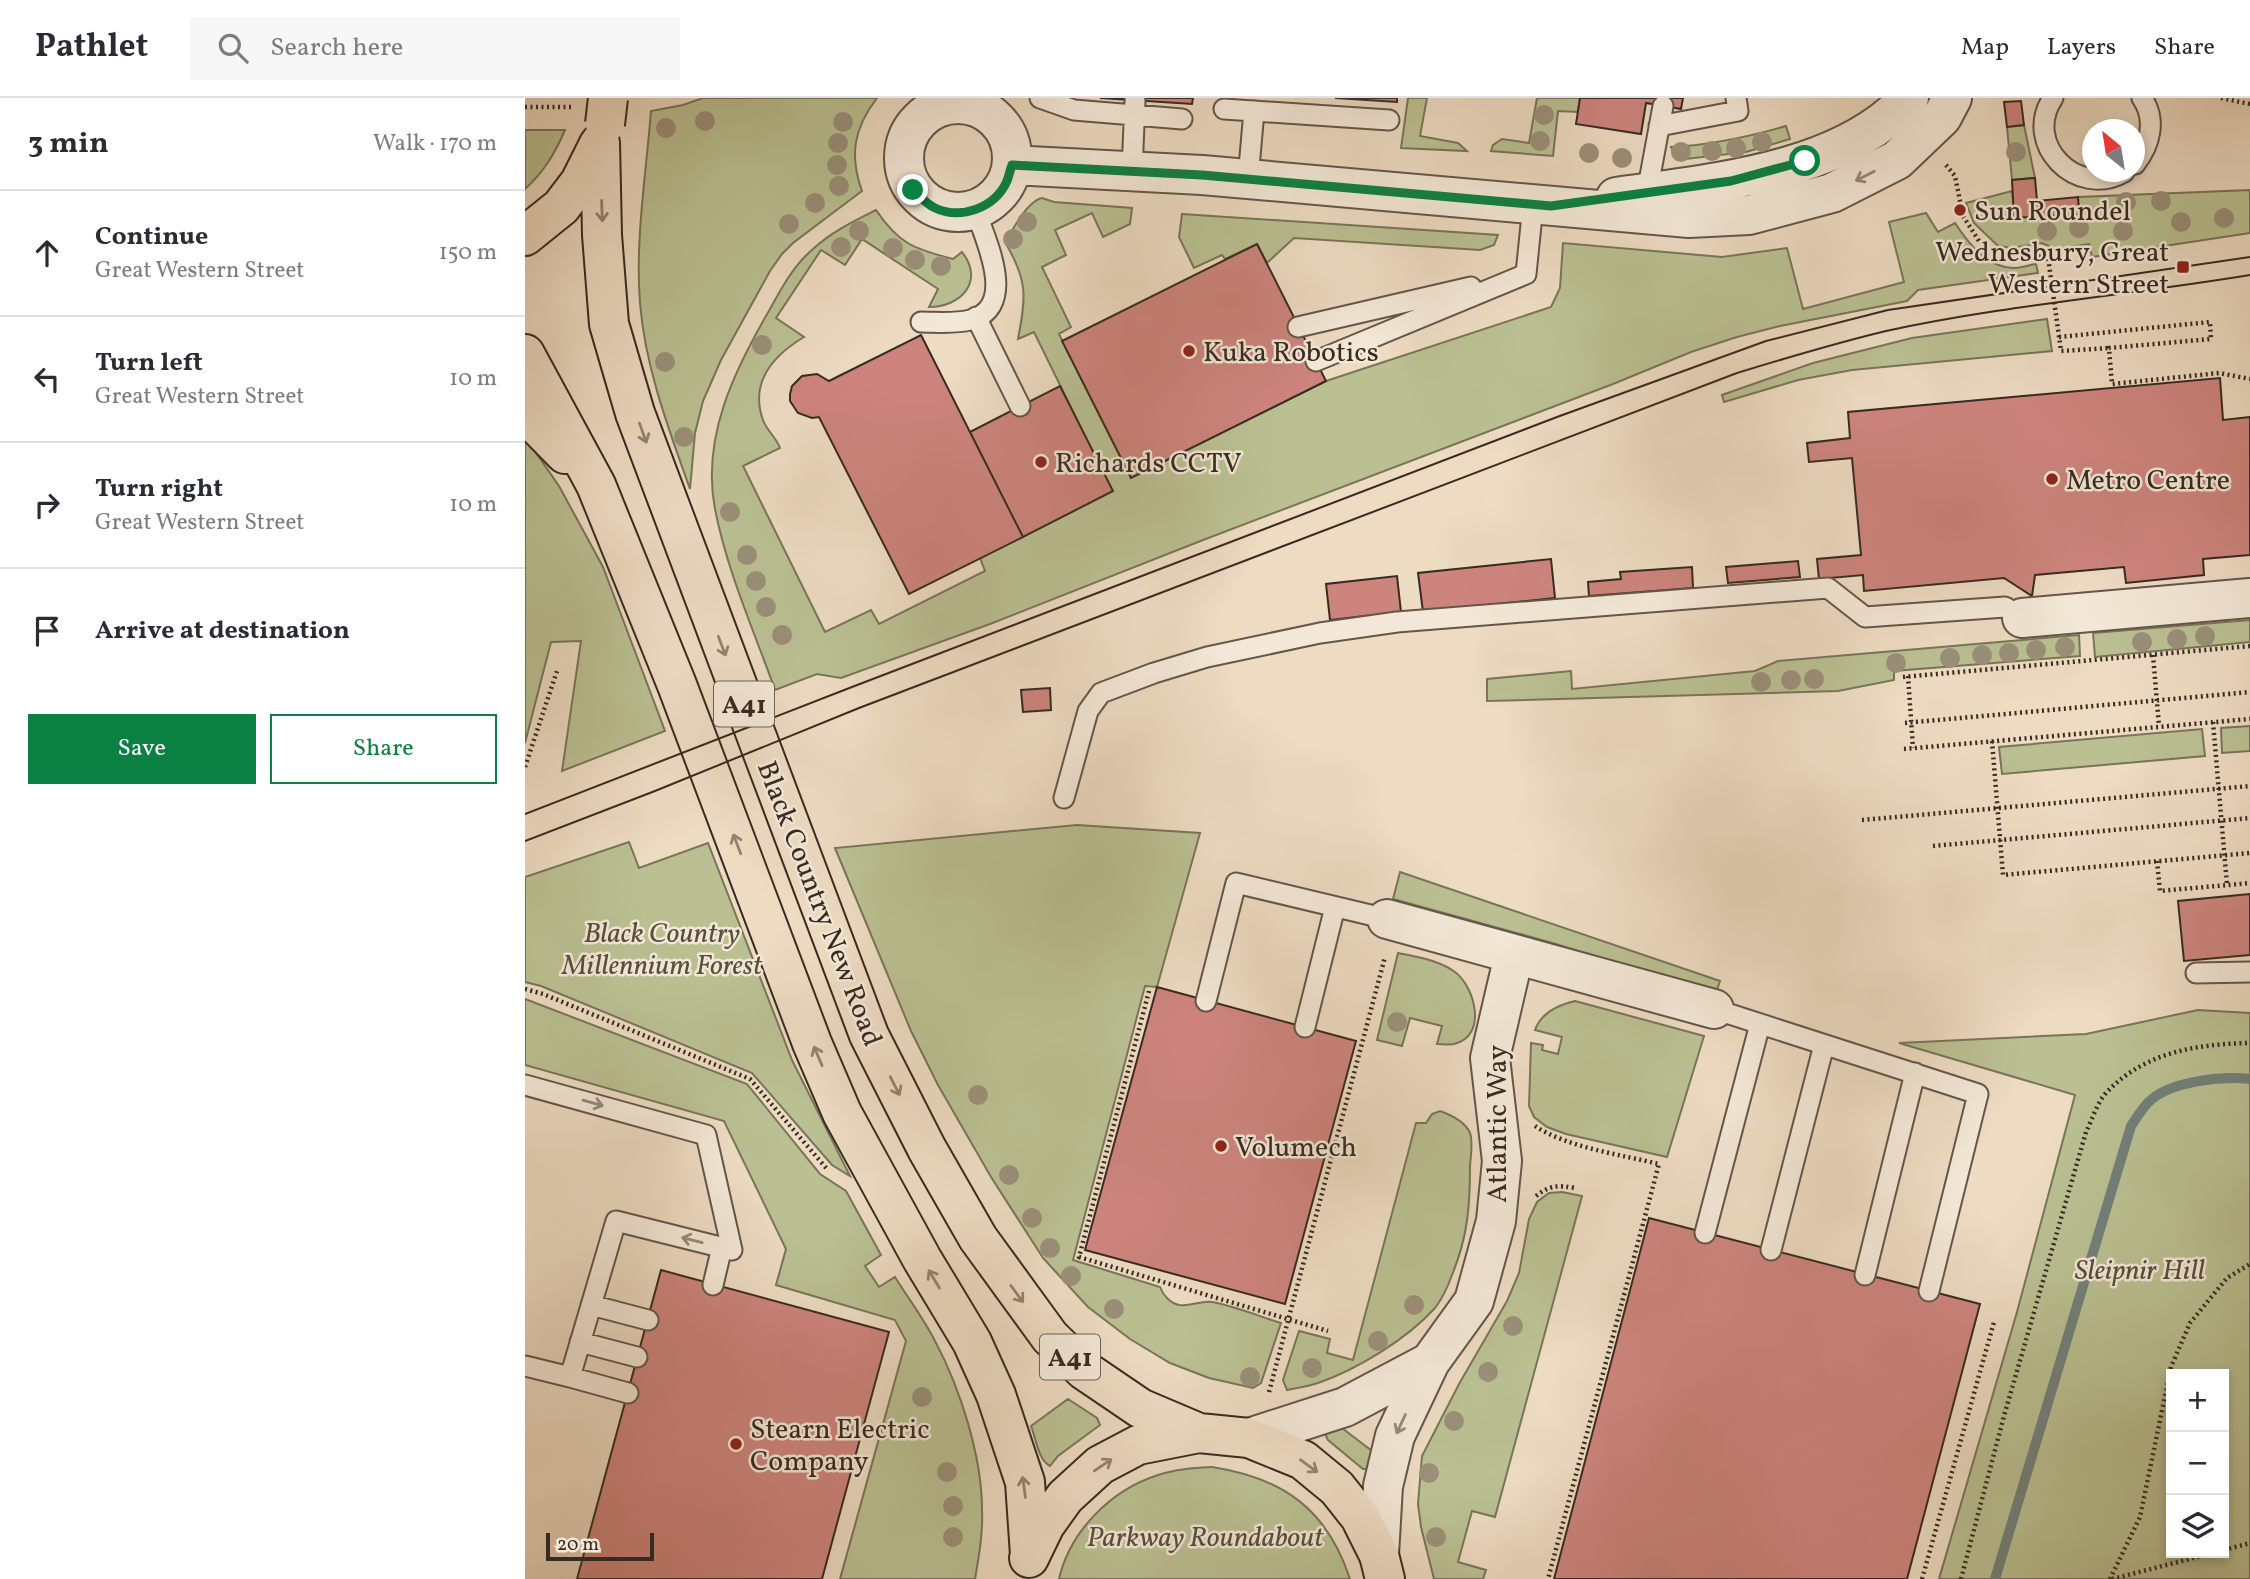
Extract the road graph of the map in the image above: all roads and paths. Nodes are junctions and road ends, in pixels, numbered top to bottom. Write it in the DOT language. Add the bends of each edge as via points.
graph roads {
  1 [pos="1040,98"];
  2 [pos="1736,98"];
  3 [pos="1909,98"];
  4 [pos="1952,98"];
  5 [pos="2053,98"];
  6 [pos="2142,98"];
  7 [pos="2221,98"];
  8 [pos="953,101"];
  9 [pos="2250,104"];
  10 [pos="1303,106"];
  11 [pos="525,107"];
  12 [pos="1135,108"];
  13 [pos="1224,110"];
  14 [pos="1254,111"];
  15 [pos="596,118"];
  16 [pos="1182,119"];
  17 [pos="1389,120"];
  18 [pos="1922,138"];
  19 [pos="2145,148"];
  20 [pos="1012,165"];
  21 [pos="1132,172"];
  22 [pos="2082,177"];
  23 [pos="1248,179"];
  24 [pos="1645,204"];
  25 [pos="1542,206"];
  26 [pos="975,209"];
  27 [pos="525,236"];
  28 [pos="1526,274"];
  29 [pos="976,317"];
  30 [pos="921,322"];
  31 [pos="1298,327"];
  32 [pos="2059,337"];
  33 [pos="2109,348"];
  34 [pos="525,354"];
  35 [pos="1316,361"];
  36 [pos="2250,379"];
  37 [pos="1020,406"];
  38 [pos="525,412"];
  39 [pos="596,485"];
  40 [pos="2250,598"];
  41 [pos="2022,618"];
  42 [pos="2250,646"];
  43 [pos="2154,655"];
  44 [pos="557,671"];
  45 [pos="2250,692"];
  46 [pos="2157,700"];
  47 [pos="2250,719"];
  48 [pos="2213,722"];
  49 [pos="1908,723"];
  50 [pos="2159,726"];
  51 [pos="1992,741"];
  52 [pos="1913,748"];
  53 [pos="1904,749"];
  54 [pos="525,767"];
  55 [pos="2250,786"];
  56 [pos="2219,789"];
  57 [pos="1064,798"];
  58 [pos="1997,808"];
  59 [pos="2250,818"];
  60 [pos="1862,820"];
  61 [pos="2221,821"];
  62 [pos="2000,840"];
  63 [pos="1933,846"];
  64 [pos="2250,853"];
  65 [pos="2224,855"];
  66 [pos="2157,861"];
  67 [pos="2250,883"];
  68 [pos="2227,885"];
  69 [pos="1335,907"];
  70 [pos="1387,919"];
  71 [pos="1514,955"];
  72 [pos="1385,957"];
  73 [pos="2250,972"];
  74 [pos="2196,974"];
  75 [pos="525,989"];
  76 [pos="1149,991"];
  77 [pos="1206,1001"];
  78 [pos="1714,1009"];
  79 [pos="1760,1024"];
  80 [pos="1305,1027"];
  81 [pos="2250,1043"];
  82 [pos="1824,1045"];
  83 [pos="1915,1073"];
  84 [pos="526,1087"];
  85 [pos="1530,1123"];
  86 [pos="829,1172"];
  87 [pos="1575,1188"];
  88 [pos="1532,1199"];
  89 [pos="1705,1233"];
  90 [pos="722,1247"];
  91 [pos="1771,1250"];
  92 [pos="2250,1264"];
  93 [pos="1865,1275"];
  94 [pos="713,1285"];
  95 [pos="1929,1291"];
  96 [pos="591,1305"];
  97 [pos="1288,1319"];
  98 [pos="647,1320"];
  99 [pos="1994,1322"];
  100 [pos="1328,1331"];
  101 [pos="580,1342"];
  102 [pos="638,1357"];
  103 [pos="1430,1362"];
  104 [pos="525,1366"];
  105 [pos="570,1377"];
  106 [pos="628,1393"];
  107 [pos="1267,1399"];
  108 [pos="1199,1433"];
  109 [pos="1249,1438"];
  110 [pos="2250,1544"];
  111 [pos="2229,1549"];
  112 [pos="2193,1558"];
  113 [pos="1027,1567"];
  114 [pos="1382,1567"];
  115 [pos="1548,1579"];
  116 [pos="1922,1579"];
  117 [pos="1961,1579"];
  118 [pos="2111,1579"];
  1 -- 12 [label="lane" via="1074,110"];
  2 -- 24 [label="lane" via="1738,111 1661,116"];
  3 -- 24 [label="street" via="1867,135 1805,161"];
  4 -- 18 [label="street"];
  5 -- 22 [label="lane" via="2044,120 2045,138 2064,168"];
  6 -- 19 [label="lane" via="2150,120"];
  7 -- 9 [label="path"];
  8 -- 20 [label="street" via="998,121 1011,149"];
  8 -- 26 [label="street" via="924,116 913,128 906,142 905,170 913,190 934,208 957,213"];
  10 -- 14 [label="lane"];
  10 -- 17 [label="lane"];
  11 -- 15 [label="path"];
  12 -- 16 [label="lane"];
  12 -- 21 [label="lane"];
  13 -- 14 [label="lane"];
  14 -- 23 [label="lane"];
  15 -- 27 [label="highway" via="580,182 561,207"];
  15 -- 108 [label="highway, Black Country New Road / A41, one-way" via="609,324 635,413 869,1035 978,1238 1050,1337 1084,1370 1140,1408"];
  18 -- 24 [label="street, one-way" via="1897,160 1832,193 1749,215 1689,218"];
  18 -- 32 [label="path" via="1955,176 1962,216 1979,241 1999,254 2048,257"];
  20 -- 21 [label="street"];
  20 -- 26 [label="street" via="1007,183 995,198"];
  21 -- 23 [label="street"];
  23 -- 25 [label="street"];
  24 -- 25 [label="street"];
  25 -- 28 [label="lane"];
  26 -- 29 [label="lane" via="997,279 994,299"];
  28 -- 31 [label="lane"];
  28 -- 35 [label="lane"];
  29 -- 30 [label="lane"];
  29 -- 37 [label="lane"];
  32 -- 33 [label="path" via="2061,351"];
  32 -- 33 [label="path" via="2210,322 2211,339"];
  33 -- 36 [label="path" via="2112,384 2219,373"];
  34 -- 39 [label="highway, Black Country New Road / A41"];
  38 -- 39 [label="highway"];
  113 -- 39 [label="highway, Black Country New Road / A41, one-way" via="1025,1482 996,1395 972,1342 842,1113"];
  40 -- 41 [label="street"];
  41 -- 57 [label="lane" via="2005,607 1865,617 1828,588 1397,622 1308,635 1206,657 1101,693 1088,711"];
  42 -- 43 [label="path"];
  43 -- 46 [label="path"];
  43 -- 49 [label="path" via="1906,677"];
  44 -- 54 [label="path"];
  45 -- 46 [label="path"];
  46 -- 49 [label="path"];
  46 -- 50 [label="path"];
  47 -- 48 [label="path"];
  48 -- 50 [label="path"];
  48 -- 56 [label="path"];
  49 -- 52 [label="path"];
  50 -- 51 [label="path"];
  51 -- 52 [label="path"];
  51 -- 58 [label="path"];
  52 -- 53 [label="path"];
  55 -- 56 [label="path"];
  56 -- 58 [label="path"];
  56 -- 61 [label="path"];
  58 -- 60 [label="path"];
  58 -- 62 [label="path"];
  59 -- 61 [label="path"];
  61 -- 62 [label="path"];
  61 -- 65 [label="path"];
  62 -- 63 [label="path"];
  62 -- 66 [label="path" via="2003,875"];
  64 -- 65 [label="path"];
  65 -- 66 [label="path"];
  65 -- 68 [label="path"];
  66 -- 68 [label="path" via="2160,891"];
  67 -- 68 [label="path"];
  69 -- 70 [label="lane"];
  69 -- 77 [label="lane" via="1236,883"];
  69 -- 80 [label="lane"];
  70 -- 71 [label="street"];
  71 -- 78 [label="street"];
  71 -- 103 [label="street, Atlantic Way" via="1490,1058 1502,1161 1496,1221 1474,1301"];
  72 -- 97 [label="path"];
  73 -- 74 [label="lane"];
  75 -- 86 [label="path" via="750,1079"];
  76 -- 97 [label="path" via="1079,1257"];
  78 -- 79 [label="lane"];
  79 -- 82 [label="lane"];
  79 -- 89 [label="lane"];
  81 -- 117 [label="path" via="2203,1045 2163,1055 2131,1071 2104,1095 2086,1132"];
  82 -- 83 [label="lane"];
  82 -- 91 [label="lane"];
  83 -- 93 [label="lane"];
  83 -- 95 [label="lane" via="1978,1094"];
  84 -- 90 [label="lane, one-way" via="706,1135 732,1250"];
  85 -- 115 [label="path" via="1572,1142 1659,1164"];
  87 -- 88 [label="path" via="1556,1185"];
  90 -- 94 [label="lane"];
  90 -- 96 [label="lane, one-way" via="616,1221"];
  92 -- 118 [label="path" via="2227,1278 2190,1323 2171,1367 2140,1517"];
  96 -- 98 [label="lane"];
  96 -- 101 [label="lane"];
  97 -- 100 [label="path"];
  97 -- 107 [label="path"];
  99 -- 116 [label="path"];
  101 -- 102 [label="lane"];
  101 -- 105 [label="lane"];
  103 -- 109 [label="street, Atlantic Way" via="1345,1407"];
  103 -- 114 [label="street, Atlantic Way, one-way" via="1395,1436 1383,1486"];
  104 -- 105 [label="lane"];
  105 -- 106 [label="lane"];
  108 -- 109 [label="highway, A41"];
  113 -- 108 [label="highway, A41, one-way" via="1045,1525 1065,1497 1100,1465 1138,1445"];
  109 -- 114 [label="highway, A41, one-way" via="1303,1460 1337,1488 1360,1517"];
  110 -- 111 [label="path"];
  112 -- 118 [label="path"];
}
